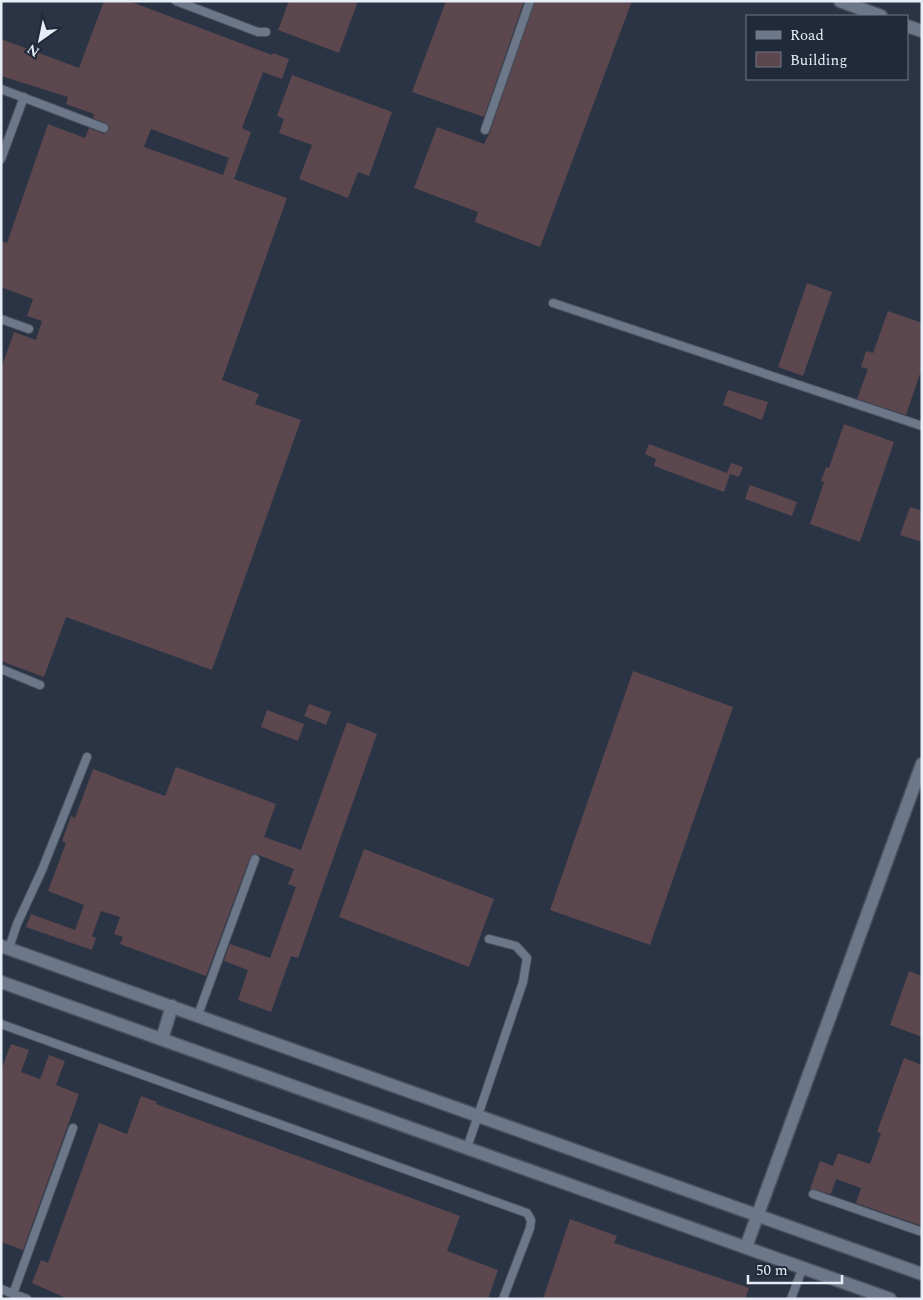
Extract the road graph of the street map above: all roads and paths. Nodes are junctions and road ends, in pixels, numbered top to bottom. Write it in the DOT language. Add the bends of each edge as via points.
graph roads {
  1 [pos="176,1"];
  2 [pos="530,1"];
  3 [pos="840,1"];
  4 [pos="860,5"];
  5 [pos="878,15"];
  6 [pos="908,26"];
  7 [pos="922,31"];
  8 [pos="266,32"];
  9 [pos="1,89"];
  10 [pos="24,97"];
  11 [pos="104,128"];
  12 [pos="485,130"];
  13 [pos="1,159"];
  14 [pos="553,304"];
  15 [pos="1,319"];
  16 [pos="29,329"];
  17 [pos="922,426"];
  18 [pos="1,669"];
  19 [pos="40,685"];
  20 [pos="87,757"];
  21 [pos="922,764"];
  22 [pos="255,859"];
  23 [pos="489,939"];
  24 [pos="5,947"];
  25 [pos="1,982"];
  26 [pos="172,1006"];
  27 [pos="198,1015"];
  28 [pos="1,1024"];
  29 [pos="162,1039"];
  30 [pos="478,1115"];
  31 [pos="73,1128"];
  32 [pos="467,1148"];
  33 [pos="813,1194"];
  34 [pos="758,1215"];
  35 [pos="922,1232"];
  36 [pos="746,1247"];
  37 [pos="803,1267"];
  38 [pos="922,1274"];
  39 [pos="1,1289"];
  40 [pos="13,1294"];
  41 [pos="27,1299"];
  42 [pos="503,1299"];
  43 [pos="791,1299"];
  44 [pos="890,1299"];
  1 -- 8 [label="lane" via="258,32"];
  2 -- 12 [label="lane"];
  3 -- 4 [label="street"];
  4 -- 5 [label="street"];
  6 -- 7 [label="street"];
  9 -- 10 [label="lane"];
  10 -- 11 [label="lane"];
  10 -- 13 [label="lane"];
  14 -- 17 [label="lane"];
  15 -- 16 [label="lane"];
  18 -- 19 [label="lane"];
  20 -- 24 [label="lane" via="42,870"];
  21 -- 34 [label="street"];
  22 -- 27 [label="lane"];
  23 -- 30 [label="lane" via="516,946 527,958 523,982"];
  24 -- 26 [label="street"];
  25 -- 29 [label="street"];
  26 -- 27 [label="street"];
  26 -- 29 [label="street"];
  27 -- 30 [label="street"];
  28 -- 42 [label="lane" via="527,1213 531,1220 530,1228"];
  29 -- 32 [label="street"];
  30 -- 32 [label="lane"];
  30 -- 34 [label="street"];
  31 -- 40 [label="lane"];
  32 -- 36 [label="street"];
  33 -- 35 [label="lane"];
  34 -- 36 [label="street"];
  34 -- 38 [label="street"];
  36 -- 37 [label="street"];
  37 -- 43 [label="lane"];
  37 -- 44 [label="street"];
  39 -- 40 [label="lane"];
  40 -- 41 [label="lane"];
}
